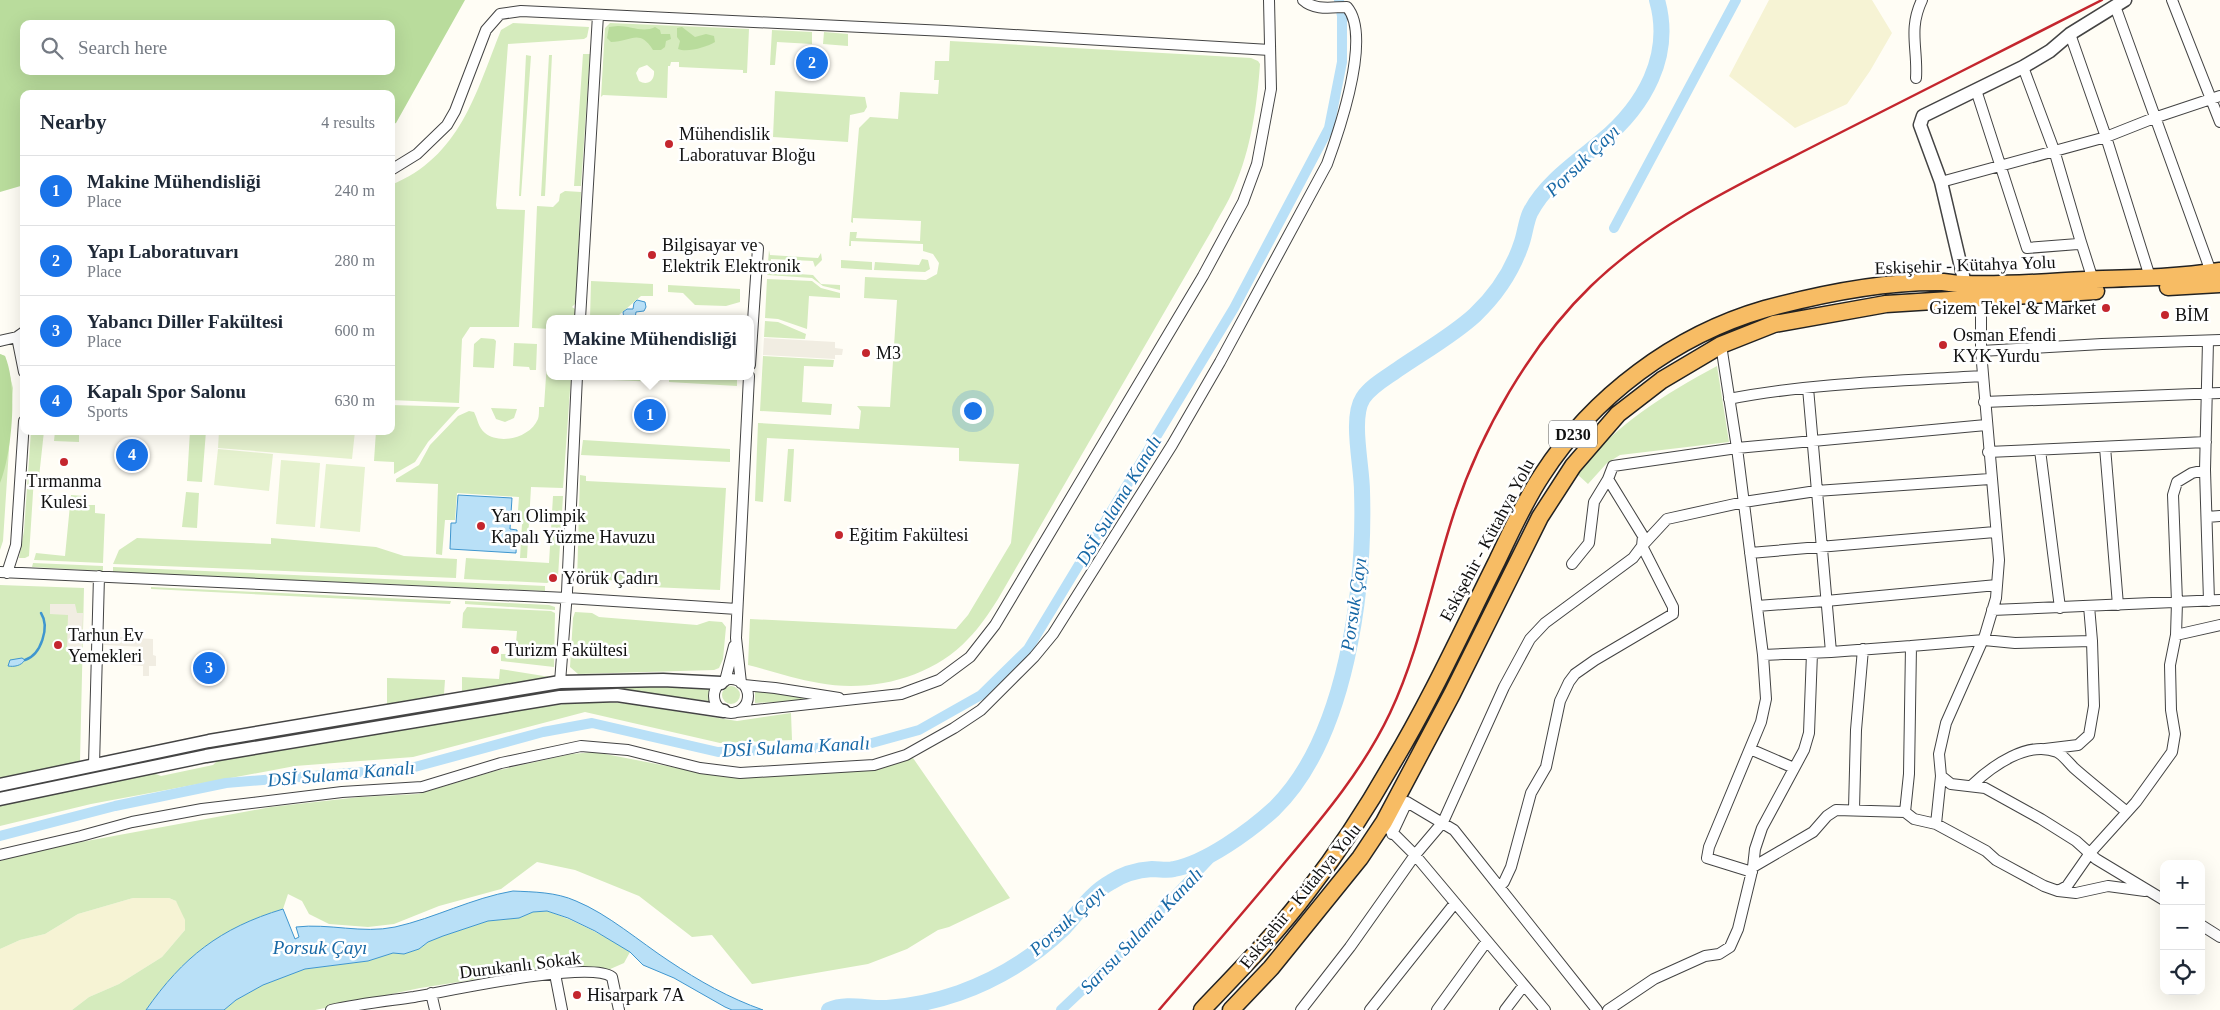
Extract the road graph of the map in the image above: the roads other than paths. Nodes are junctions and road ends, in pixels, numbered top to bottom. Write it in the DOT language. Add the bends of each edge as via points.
graph roads {
  1 [pos="1269,0"];
  2 [pos="1303,0"];
  3 [pos="1922,0"];
  4 [pos="2172,0"];
  5 [pos="2120,3"];
  6 [pos="598,15"];
  7 [pos="2070,34"];
  8 [pos="1270,50"];
  9 [pos="2023,67"];
  10 [pos="1916,78"];
  11 [pos="1976,90"];
  12 [pos="2216,98"];
  13 [pos="2154,118"];
  14 [pos="2220,122"];
  15 [pos="2106,137"];
  16 [pos="2054,150"];
  17 [pos="1999,165"];
  18 [pos="395,168"];
  19 [pos="1941,182"];
  20 [pos="2080,239"];
  21 [pos="758,248"];
  22 [pos="2217,276"];
  23 [pos="2150,277"];
  24 [pos="2093,280"];
  25 [pos="1964,284"];
  26 [pos="1981,298"];
  27 [pos="580,315"];
  28 [pos="753,315"];
  29 [pos="20,335"];
  30 [pos="2220,340"];
  31 [pos="0,341"];
  32 [pos="2208,341"];
  33 [pos="1721,345"];
  34 [pos="1981,351"];
  35 [pos="1983,376"];
  36 [pos="577,380"];
  37 [pos="749,380"];
  38 [pos="1808,388"];
  39 [pos="2220,393"];
  40 [pos="2206,395"];
  41 [pos="1730,399"];
  42 [pos="1984,402"];
  43 [pos="1986,424"];
  44 [pos="23,435"];
  45 [pos="1812,441"];
  46 [pos="2206,442"];
  47 [pos="2105,447"];
  48 [pos="1737,448"];
  49 [pos="2040,450"];
  50 [pos="1988,452"];
  51 [pos="2205,470"];
  52 [pos="1608,479"];
  53 [pos="1990,480"];
  54 [pos="1816,491"];
  55 [pos="1744,502"];
  56 [pos="2207,516"];
  57 [pos="2220,516"];
  58 [pos="1995,532"];
  59 [pos="1642,546"];
  60 [pos="1821,546"];
  61 [pos="1750,553"];
  62 [pos="1572,564"];
  63 [pos="4,572"];
  64 [pos="99,576"];
  65 [pos="1997,584"];
  66 [pos="567,598"];
  67 [pos="1826,601"];
  68 [pos="2215,601"];
  69 [pos="2177,602"];
  70 [pos="2118,605"];
  71 [pos="1757,606"];
  72 [pos="2090,606"];
  73 [pos="2060,608"];
  74 [pos="737,609"];
  75 [pos="1992,610"];
  76 [pos="2220,625"];
  77 [pos="2176,635"];
  78 [pos="736,638"];
  79 [pos="1984,640"];
  80 [pos="2092,641"];
  81 [pos="1910,646"];
  82 [pos="1863,649"];
  83 [pos="1831,652"];
  84 [pos="1812,653"];
  85 [pos="1764,656"];
  86 [pos="560,682"];
  87 [pos="723,682"];
  88 [pos="742,684"];
  89 [pos="855,700"];
  90 [pos="730,712"];
  91 [pos="1750,749"];
  92 [pos="2045,750"];
  93 [pos="94,765"];
  94 [pos="1794,768"];
  95 [pos="1941,776"];
  96 [pos="0,785"];
  97 [pos="1972,785"];
  98 [pos="0,799"];
  99 [pos="1854,809"];
  100 [pos="1905,812"];
  101 [pos="2127,812"];
  102 [pos="1444,822"];
  103 [pos="1936,824"];
  104 [pos="1388,828"];
  105 [pos="2090,853"];
  106 [pos="0,855"];
  107 [pos="1415,855"];
  108 [pos="1753,870"];
  109 [pos="1500,886"];
  110 [pos="2149,891"];
  111 [pos="2058,892"];
  112 [pos="2160,898"];
  113 [pos="1455,903"];
  114 [pos="2205,928"];
  115 [pos="2220,937"];
  116 [pos="1487,941"];
  117 [pos="555,974"];
  118 [pos="1524,984"];
  119 [pos="431,993"];
  120 [pos="331,1010"];
  121 [pos="434,1010"];
  122 [pos="562,1010"];
  123 [pos="619,1010"];
  124 [pos="1202,1010"];
  125 [pos="1231,1010"];
  126 [pos="1301,1010"];
  127 [pos="1370,1010"];
  128 [pos="1437,1010"];
  129 [pos="1504,1010"];
  130 [pos="1545,1010"];
  131 [pos="1597,1010"];
  132 [pos="1608,1010"];
  1 -- 8 [label="street"];
  2 -- 106 [label="street" via="1319,8 1347,7 1353,14 1356,30 1349,91 1327,164 1220,362 1126,520 1053,634 1034,658 981,710 954,728 906,754 874,764 740,773 700,768 628,750 581,746 501,763 422,787 342,792 202,810 132,822"];
  3 -- 10 [label="street" via="1916,11 1913,38 1918,61"];
  4 -- 12 [label="street"];
  5 -- 7 [label="street"];
  5 -- 13 [label="street"];
  6 -- 8 [label="street"];
  6 -- 18 [label="street" via="521,11 500,14 486,30 455,111 446,125 417,154"];
  6 -- 27 [label="street"];
  7 -- 9 [label="street"];
  7 -- 15 [label="street"];
  8 -- 89 [label="street" via="1271,89 1265,128 1257,164 1243,202 1203,276 995,625 970,657 939,680 901,694"];
  9 -- 11 [label="street"];
  9 -- 16 [label="street"];
  11 -- 17 [label="street"];
  11 -- 19 [label="street" via="1923,116 1920,125"];
  12 -- 13 [label="street"];
  12 -- 14 [label="street"];
  13 -- 15 [label="street"];
  13 -- 22 [label="street"];
  15 -- 16 [label="street"];
  15 -- 23 [label="street"];
  16 -- 17 [label="street"];
  16 -- 20 [label="street"];
  17 -- 19 [label="street"];
  17 -- 20 [label="street" via="2027,248 2078,244"];
  19 -- 25 [label="street"];
  20 -- 24 [label="street"];
  21 -- 28 [label="street"];
  22 -- 23 [label="highway, Eskişehir - Kütahya Yolu / D230"];
  22 -- 26 [label="highway, Eskişehir - Kütahya Yolu / D230"];
  23 -- 24 [label="highway, Eskişehir - Kütahya Yolu / D230"];
  24 -- 25 [label="highway, Eskişehir - Kütahya Yolu / D230"];
  25 -- 124 [label="highway, Eskişehir - Kütahya Yolu / D230" via="1943,282 1883,287 1832,294 1766,309 1736,319 1678,347 1649,365 1602,403 1580,425 1542,476 1394,762 1359,819 1307,892"];
  26 -- 33 [label="highway, Eskişehir - Kütahya Yolu / D230" via="1886,304 1774,324"];
  26 -- 34 [label="street"];
  29 -- 31 [label="street"];
  30 -- 32 [label="street"];
  32 -- 34 [label="street"];
  32 -- 40 [label="street"];
  33 -- 41 [label="street"];
  33 -- 104 [label="highway, Eskişehir - Kütahya Yolu / D230" via="1662,380 1618,414 1573,466 1540,517"];
  34 -- 35 [label="street"];
  35 -- 38 [label="street"];
  35 -- 42 [label="street"];
  36 -- 66 [label="street"];
  37 -- 74 [label="street"];
  38 -- 41 [label="street"];
  38 -- 45 [label="street"];
  39 -- 40 [label="street"];
  40 -- 42 [label="street"];
  40 -- 46 [label="street"];
  41 -- 48 [label="street"];
  42 -- 43 [label="street"];
  43 -- 45 [label="street"];
  43 -- 50 [label="street"];
  44 -- 63 [label="street" via="16,545"];
  45 -- 48 [label="street"];
  45 -- 54 [label="street"];
  46 -- 47 [label="street"];
  46 -- 51 [label="street"];
  47 -- 49 [label="street"];
  47 -- 70 [label="street"];
  48 -- 52 [label="street" via="1628,462 1613,466"];
  48 -- 55 [label="street"];
  49 -- 50 [label="street"];
  49 -- 73 [label="street"];
  50 -- 53 [label="street"];
  51 -- 56 [label="street"];
  51 -- 69 [label="street" via="2176,482 2173,496"];
  52 -- 59 [label="street" via="1643,536"];
  52 -- 62 [label="street" via="1594,502 1589,543"];
  53 -- 54 [label="street"];
  53 -- 58 [label="street"];
  54 -- 55 [label="street"];
  54 -- 60 [label="street"];
  55 -- 59 [label="street" via="1667,519"];
  55 -- 61 [label="street"];
  56 -- 57 [label="street"];
  56 -- 68 [label="street"];
  58 -- 60 [label="street"];
  58 -- 65 [label="street" via="1999,560"];
  59 -- 102 [label="street" via="1633,558 1545,623 1530,639 1500,695"];
  59 -- 109 [label="street" via="1673,607 1672,614 1595,660 1569,682 1560,702 1546,767 1531,794 1510,867"];
  60 -- 61 [label="street"];
  60 -- 67 [label="street"];
  61 -- 71 [label="street"];
  63 -- 64 [label="street"];
  64 -- 66 [label="street"];
  64 -- 93 [label="street"];
  65 -- 67 [label="street"];
  65 -- 75 [label="street"];
  66 -- 74 [label="street"];
  66 -- 86 [label="street"];
  67 -- 71 [label="street"];
  67 -- 83 [label="street"];
  68 -- 69 [label="street"];
  69 -- 70 [label="street"];
  69 -- 77 [label="street"];
  70 -- 72 [label="street"];
  71 -- 85 [label="street"];
  72 -- 73 [label="street"];
  72 -- 80 [label="street"];
  73 -- 75 [label="street"];
  74 -- 78 [label="street"];
  75 -- 79 [label="street"];
  76 -- 77 [label="street"];
  77 -- 101 [label="street" via="2170,665 2172,752"];
  78 -- 87 [label="street"];
  78 -- 88 [label="street"];
  79 -- 80 [label="street" via="2015,643"];
  79 -- 81 [label="street"];
  79 -- 95 [label="street" via="1946,723 1939,754"];
  80 -- 92 [label="street" via="2094,706 2089,735 2078,745"];
  81 -- 82 [label="street"];
  81 -- 100 [label="street" via="1909,774"];
  82 -- 83 [label="street"];
  82 -- 99 [label="street"];
  83 -- 84 [label="street"];
  84 -- 85 [label="street"];
  84 -- 94 [label="street" via="1809,733"];
  85 -- 91 [label="street" via="1766,698"];
  86 -- 87 [label="street"];
  86 -- 93 [label="street" via="218,739"];
  87 -- 88 [label="street" via="733,680"];
  87 -- 90 [label="street" via="716,690 715,698 718,706"];
  88 -- 89 [label="street"];
  88 -- 90 [label="street" via="748,693 747,701 743,708"];
  89 -- 90 [label="street"];
  90 -- 98 [label="street" via="617,695 560,697 206,756"];
  91 -- 94 [label="street"];
  91 -- 108 [label="street" via="1707,858"];
  92 -- 97 [label="street" via="2012,757 1986,772"];
  92 -- 101 [label="street" via="2059,753"];
  93 -- 96 [label="street"];
  94 -- 108 [label="street" via="1762,828"];
  95 -- 97 [label="street" via="1951,784"];
  95 -- 103 [label="street"];
  97 -- 105 [label="street" via="1985,788 2041,818"];
  99 -- 100 [label="street"];
  99 -- 108 [label="street" via="1836,810 1813,832"];
  100 -- 103 [label="street" via="1914,819"];
  101 -- 105 [label="street"];
  102 -- 104 [label="street" via="1407,802"];
  102 -- 107 [label="street"];
  102 -- 109 [label="street"];
  103 -- 111 [label="street"];
  104 -- 107 [label="street"];
  104 -- 125 [label="highway, Eskişehir - Kütahya Yolu / D230" via="1272,968"];
  105 -- 110 [label="street"];
  105 -- 111 [label="street" via="2067,886"];
  107 -- 113 [label="street"];
  107 -- 126 [label="street"];
  108 -- 132 [label="street" via="1738,929 1730,947 1654,979"];
  109 -- 131 [label="street"];
  110 -- 111 [label="street" via="2108,886 2076,893"];
  110 -- 112 [label="street"];
  113 -- 116 [label="street"];
  113 -- 127 [label="street"];
  114 -- 115 [label="street"];
  116 -- 118 [label="street"];
  116 -- 128 [label="street"];
  117 -- 119 [label="street, Durukanlı Sokak"];
  117 -- 122 [label="street"];
  117 -- 123 [label="street, Durukanlı Sokak" via="608,974 612,977"];
  118 -- 129 [label="street"];
  118 -- 130 [label="street"];
  119 -- 120 [label="street, Durukanlı Sokak"];
  119 -- 121 [label="street"];
}
